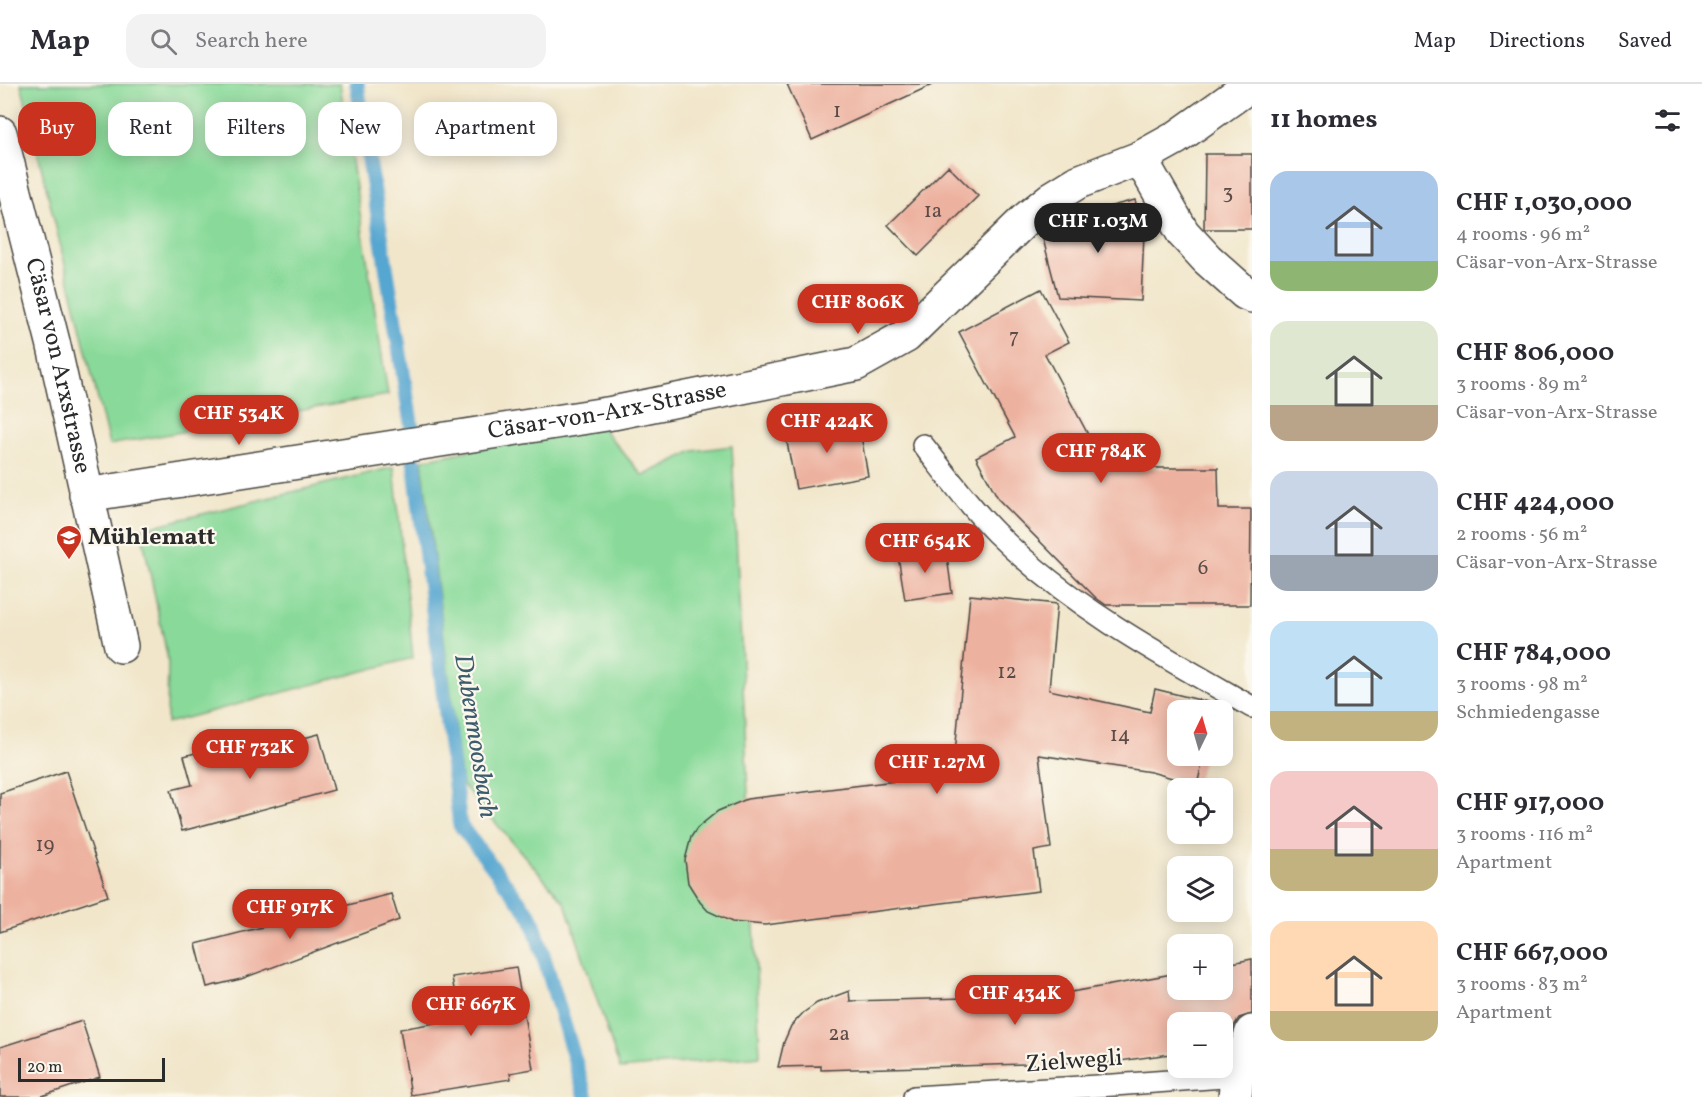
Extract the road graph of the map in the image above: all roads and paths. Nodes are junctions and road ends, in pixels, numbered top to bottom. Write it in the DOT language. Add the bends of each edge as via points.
graph roads {
  1 [pos="1252,84"];
  2 [pos="0,133"];
  3 [pos="1140,158"];
  4 [pos="1252,296"];
  5 [pos="923,445"];
  6 [pos="86,495"];
  7 [pos="121,646"];
  8 [pos="1252,707"];
  9 [pos="1252,1032"];
  10 [pos="1236,1086"];
  11 [pos="914,1097"];
  1 -- 3 [label="street, Cäsar-von-Arx-Strasse" via="1176,138"];
  2 -- 6 [label="street, Cäsar von Arxstrasse" via="53,342"];
  3 -- 4 [label="street" via="1183,233 1207,259"];
  3 -- 6 [label="street, Cäsar-von-Arx-Strasse" via="1078,182 1052,198 906,336 856,364 613,413"];
  5 -- 8 [label="lane" via="996,532 1081,605"];
  6 -- 7 [label="street, Cäsar von Arxstrasse"];
  9 -- 10 [label="street"];
  10 -- 11 [label="lane, Zielwegli" via="1114,1085"];
}
